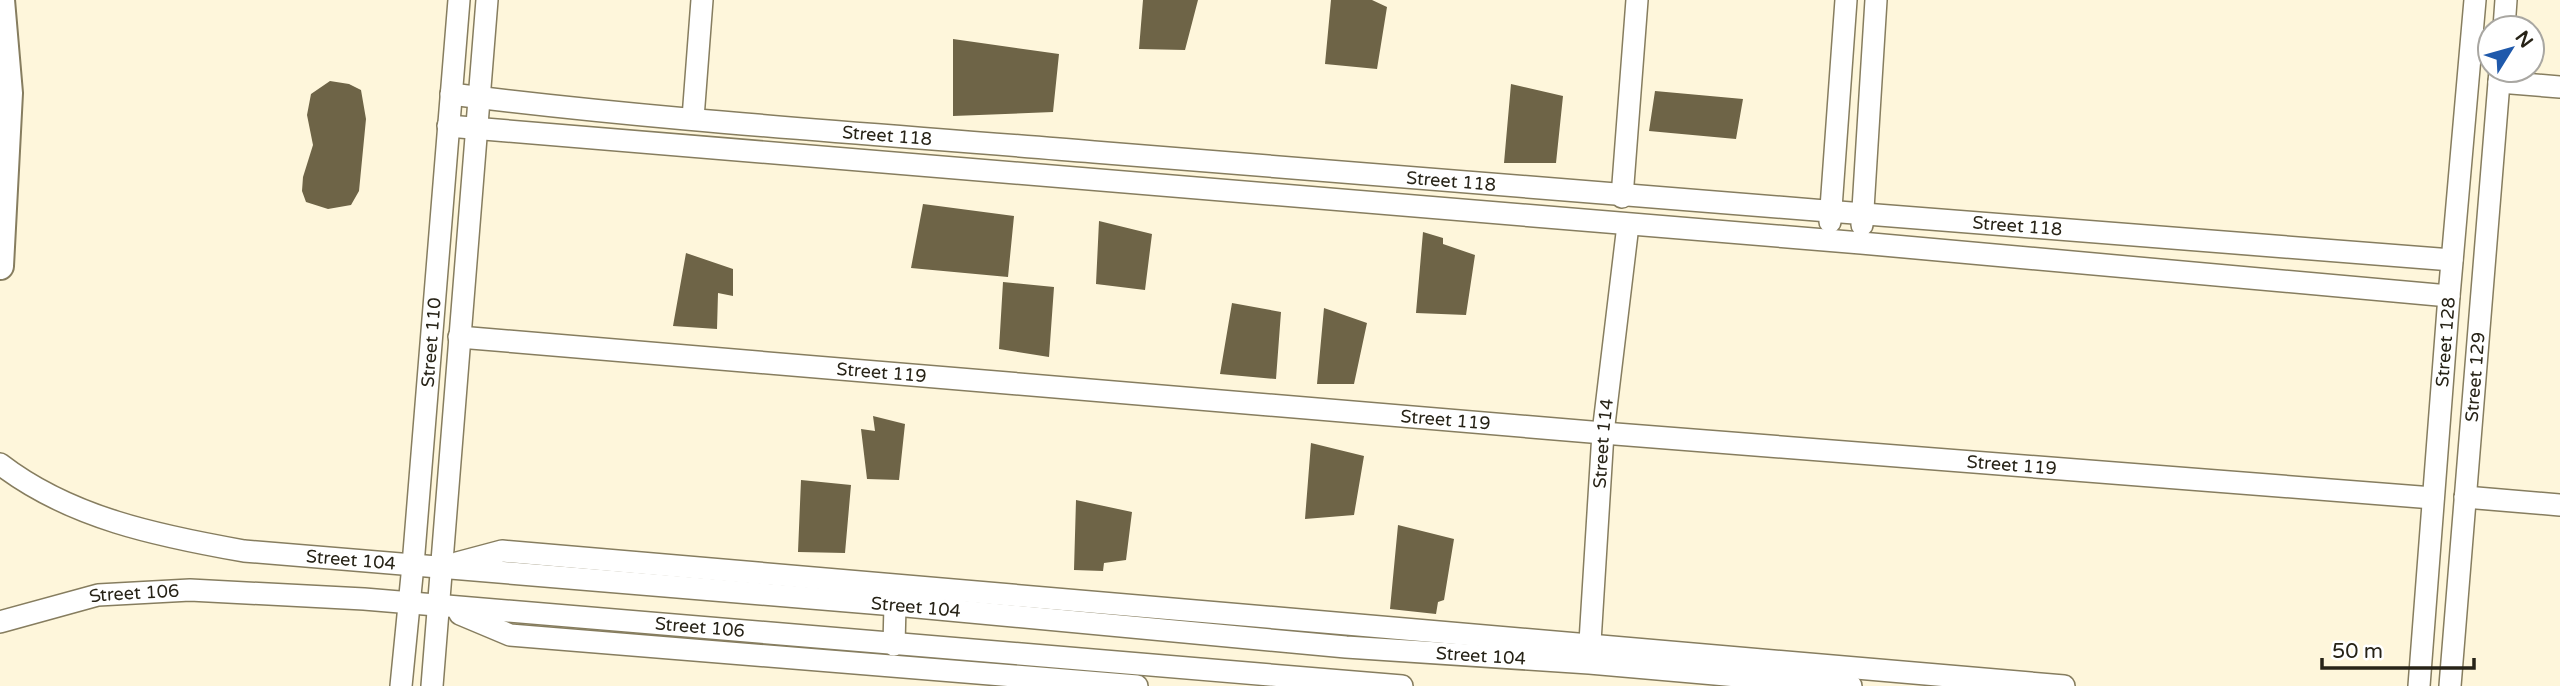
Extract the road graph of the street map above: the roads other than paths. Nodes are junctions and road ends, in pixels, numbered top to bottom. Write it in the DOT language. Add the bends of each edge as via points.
graph roads {
  1 [pos="1,0"];
  2 [pos="459,0"];
  3 [pos="487,0"];
  4 [pos="702,0"];
  5 [pos="1637,0"];
  6 [pos="1846,0"];
  7 [pos="1876,0"];
  8 [pos="2475,0"];
  9 [pos="2499,84"];
  10 [pos="451,94"];
  11 [pos="479,98"];
  12 [pos="693,118"];
  13 [pos="448,126"];
  14 [pos="476,130"];
  15 [pos="1622,197"];
  16 [pos="1831,210"];
  17 [pos="1863,213"];
  18 [pos="1628,225"];
  19 [pos="1829,242"];
  20 [pos="1861,243"];
  21 [pos="2452,260"];
  22 [pos="0,266"];
  23 [pos="2449,296"];
  24 [pos="460,337"];
  25 [pos="1602,433"];
  26 [pos="0,464"];
  27 [pos="2465,497"];
  28 [pos="2433,498"];
  29 [pos="2560,505"];
  30 [pos="413,565"];
  31 [pos="440,568"];
  32 [pos="668,576"];
  33 [pos="408,603"];
  34 [pos="895,605"];
  35 [pos="1133,605"];
  36 [pos="438,606"];
  37 [pos="0,622"];
  38 [pos="654,624"];
  39 [pos="1130,627"];
  40 [pos="894,645"];
  41 [pos="653,646"];
  42 [pos="1590,654"];
  43 [pos="1346,684"];
  44 [pos="401,686"];
  45 [pos="432,686"];
  46 [pos="1137,686"];
  47 [pos="1402,686"];
  48 [pos="1851,686"];
  49 [pos="2064,686"];
  50 [pos="2419,686"];
  51 [pos="2450,686"];
  1 -- 22 [label="main road" via="9,93"];
  2 -- 10 [label="street, Street 110"];
  3 -- 11 [label="street, Street 110"];
  4 -- 12 [label="street"];
  5 -- 15 [label="street"];
  6 -- 16 [label="street"];
  7 -- 17 [label="street"];
  8 -- 21 [label="street, Street 128"];
  9 -- 27 [label="street, Street 129"];
  10 -- 11 [label="street, Street 118"];
  10 -- 13 [label="street, Street 110"];
  11 -- 12 [label="street, Street 118"];
  11 -- 14 [label="street, Street 110"];
  12 -- 15 [label="street, Street 118"];
  13 -- 14 [label="street"];
  13 -- 30 [label="street, Street 110"];
  14 -- 18 [label="street"];
  14 -- 24 [label="street, Street 110"];
  15 -- 16 [label="street, Street 118"];
  16 -- 17 [label="street, Street 118"];
  16 -- 19 [label="street"];
  17 -- 20 [label="street"];
  17 -- 21 [label="street, Street 118"];
  18 -- 19 [label="street"];
  18 -- 25 [label="street, Street 114"];
  19 -- 20 [label="street"];
  20 -- 23 [label="street"];
  21 -- 23 [label="street, Street 128"];
  23 -- 28 [label="street, Street 128"];
  24 -- 25 [label="street, Street 119"];
  24 -- 31 [label="street, Street 110"];
  25 -- 28 [label="street, Street 119"];
  25 -- 42 [label="street, Street 114"];
  26 -- 30 [label="street, Street 104" via="58,501 162,536 244,551"];
  27 -- 29 [label="street"];
  27 -- 51 [label="street, Street 129"];
  28 -- 50 [label="street, Street 128"];
  30 -- 31 [label="street, Street 104"];
  30 -- 33 [label="street, Street 110"];
  31 -- 32 [label="street, Street 104"];
  31 -- 36 [label="street, Street 110"];
  32 -- 34 [label="street, Street 104"];
  32 -- 35 [label="street"];
  33 -- 36 [label="street, Street 106"];
  33 -- 37 [label="street, Street 106" via="190,590 98,595"];
  33 -- 44 [label="street, Street 110"];
  34 -- 39 [label="street, Street 104"];
  34 -- 40 [label="street"];
  35 -- 39 [label="street"];
  35 -- 42 [label="street"];
  36 -- 38 [label="street, Street 106"];
  36 -- 41 [label="street" via="510,635"];
  36 -- 45 [label="street, Street 110"];
  38 -- 40 [label="street, Street 106"];
  38 -- 41 [label="street"];
  39 -- 42 [label="street, Street 104" via="1346,647"];
  40 -- 43 [label="street, Street 106"];
  41 -- 46 [label="street"];
  42 -- 48 [label="street, Street 104"];
  42 -- 49 [label="street"];
  43 -- 47 [label="street, Street 106"];
}
